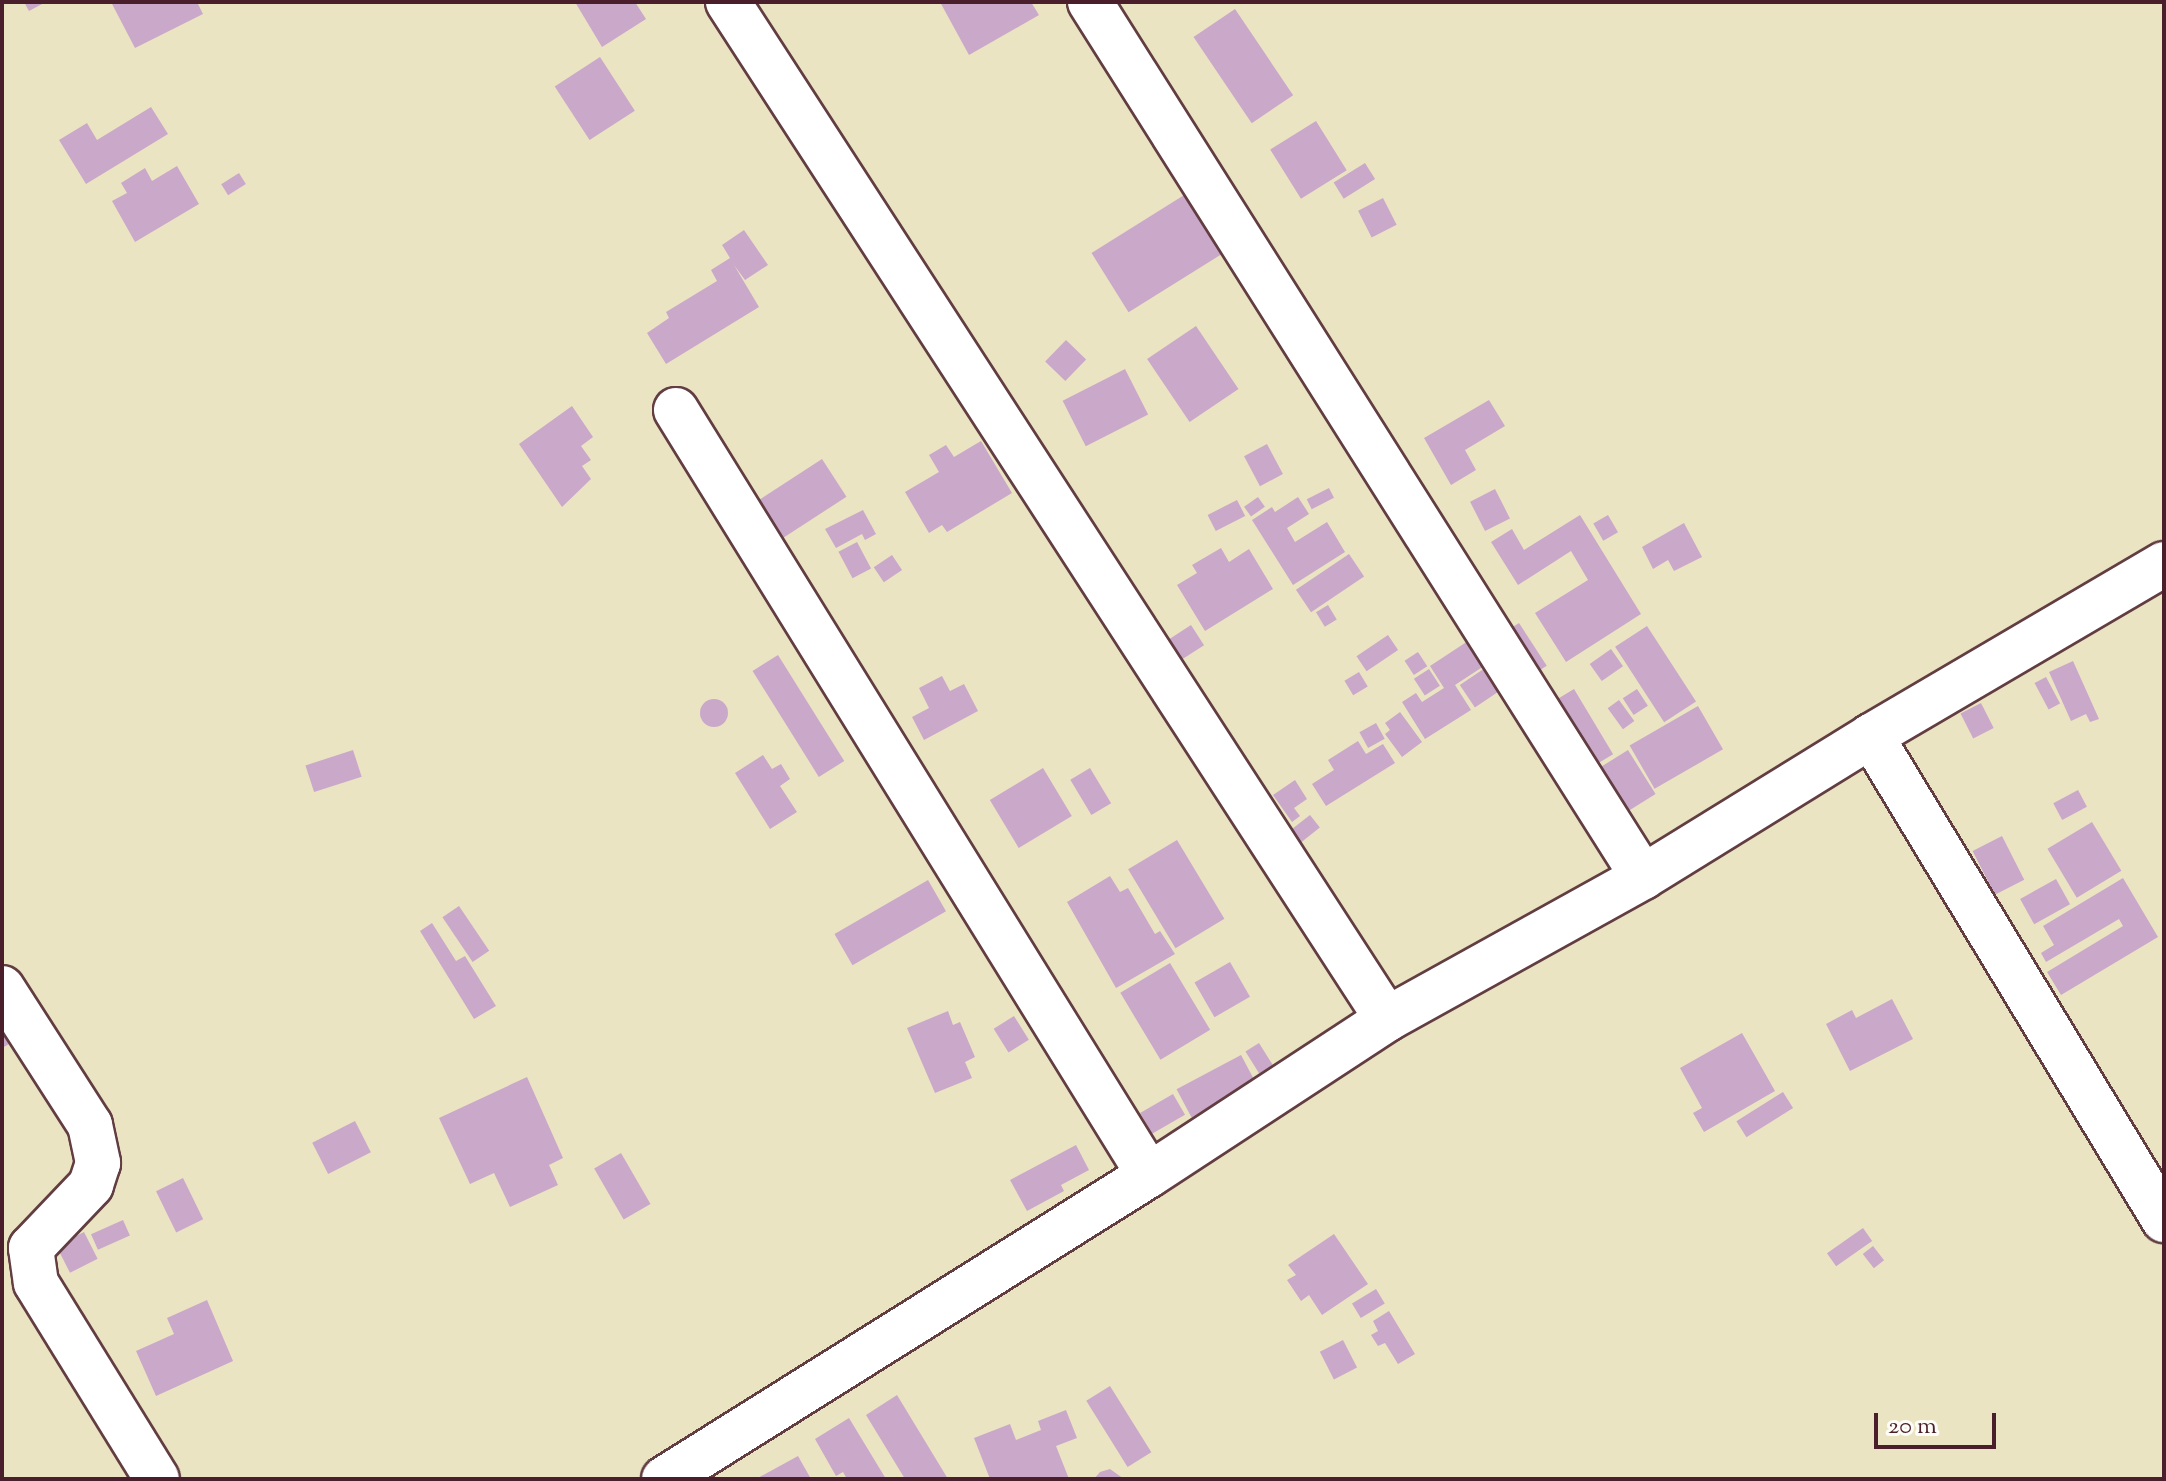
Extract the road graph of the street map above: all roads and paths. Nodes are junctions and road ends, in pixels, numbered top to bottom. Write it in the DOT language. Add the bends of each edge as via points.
graph roads {
  1 [pos="728,2"];
  2 [pos="1090,2"];
  3 [pos="676,410"];
  4 [pos="2164,564"];
  5 [pos="1871,736"];
  6 [pos="1643,877"];
  7 [pos="2,988"];
  8 [pos="1387,1019"];
  9 [pos="1149,1175"];
  10 [pos="2164,1220"];
  11 [pos="157,1479"];
  12 [pos="664,1479"];
  1 -- 8 [label="street"];
  2 -- 6 [label="street"];
  3 -- 9 [label="street"];
  4 -- 5 [label="street"];
  5 -- 6 [label="street"];
  5 -- 10 [label="street"];
  6 -- 8 [label="street"];
  7 -- 11 [label="street" via="90,1125 98,1163 91,1185 31,1248 36,1283"];
  8 -- 9 [label="street"];
  9 -- 12 [label="street"];
}
